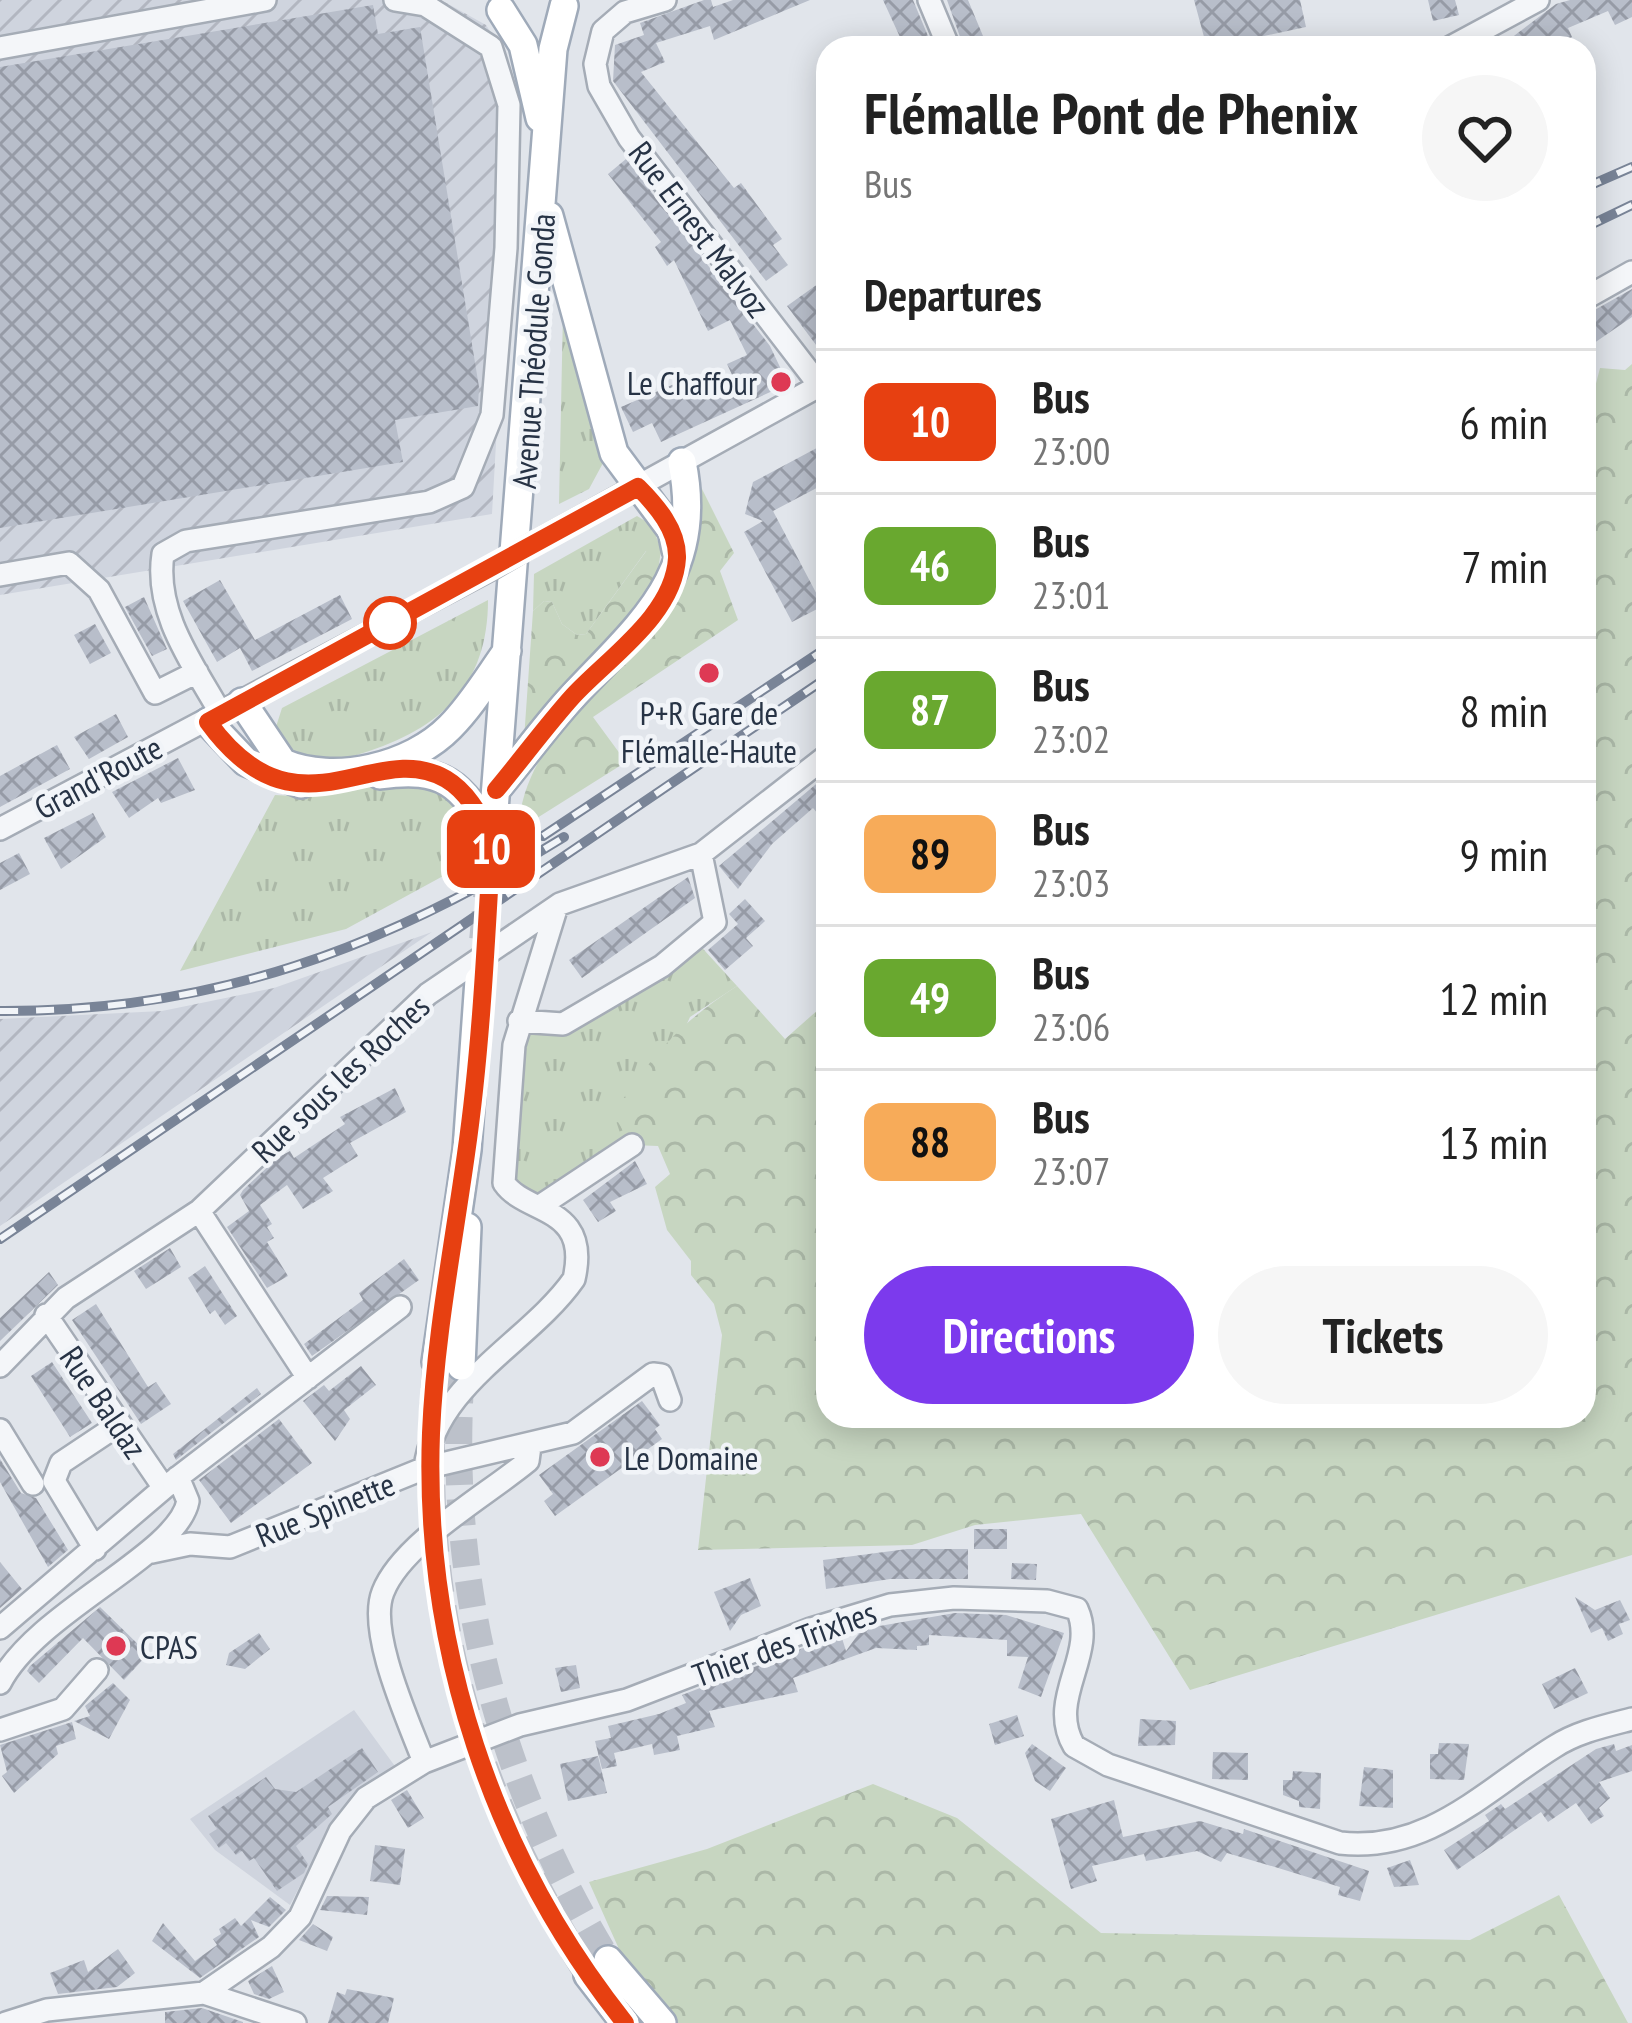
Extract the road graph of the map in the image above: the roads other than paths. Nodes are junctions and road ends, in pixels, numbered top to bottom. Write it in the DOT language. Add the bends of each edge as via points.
graph roads {
  1 [pos="265,0"];
  2 [pos="395,0"];
  3 [pos="665,0"];
  4 [pos="929,0"];
  5 [pos="1538,0"];
  6 [pos="567,3"];
  7 [pos="495,5"];
  8 [pos="944,36"];
  9 [pos="1471,36"];
  10 [pos="0,48"];
  11 [pos="545,140"];
  12 [pos="545,206"];
  13 [pos="1632,272"];
  14 [pos="1596,292"];
  15 [pos="816,373"];
  16 [pos="816,387"];
  17 [pos="682,462"];
  18 [pos="638,487"];
  19 [pos="677,556"];
  20 [pos="0,575"];
  21 [pos="509,648"];
  22 [pos="197,672"];
  23 [pos="224,713"];
  24 [pos="816,763"];
  25 [pos="496,790"];
  26 [pos="0,829"];
  27 [pos="701,854"];
  28 [pos="557,906"];
  29 [pos="479,980"];
  30 [pos="519,1022"];
  31 [pos="632,1145"];
  32 [pos="543,1204"];
  33 [pos="199,1211"];
  34 [pos="400,1307"];
  35 [pos="46,1315"];
  36 [pos="449,1364"];
  37 [pos="0,1366"];
  38 [pos="308,1378"];
  39 [pos="670,1400"];
  40 [pos="118,1426"];
  41 [pos="0,1430"];
  42 [pos="530,1446"];
  43 [pos="425,1468"];
  44 [pos="171,1482"];
  45 [pos="33,1484"];
  46 [pos="95,1549"];
  47 [pos="147,1555"];
  48 [pos="124,1576"];
  49 [pos="0,1628"];
  50 [pos="98,1670"];
  51 [pos="0,1683"];
  52 [pos="1632,1719"];
  53 [pos="0,1730"];
  54 [pos="424,1762"];
  55 [pos="204,1993"];
  56 [pos="6,2023"];
  57 [pos="295,2023"];
  58 [pos="625,2023"];
  59 [pos="662,2023"];
  1 -- 10 [label="street"];
  2 -- 22 [label="street" via="425,4 490,47 509,105 492,415 463,488 428,502 185,541 163,554 162,594"];
  3 -- 15 [label="street, Rue Ernest Malvoz" via="613,20 599,41 604,98"];
  4 -- 8 [label="street"];
  5 -- 9 [label="street"];
  6 -- 7 [label="main road" via="526,19"];
  6 -- 11 [label="main road, Avenue Théodule Gonda"];
  7 -- 11 [label="main road, Avenue Théodule Gonda" via="523,45"];
  11 -- 12 [label="main road, Avenue Théodule Gonda"];
  12 -- 18 [label="main road" via="605,426"];
  12 -- 21 [label="main road, Avenue Théodule Gonda"];
  13 -- 14 [label="street"];
  16 -- 17 [label="street, Grand'Route"];
  17 -- 18 [label="street, Grand'Route"];
  17 -- 19 [label="main road"];
  18 -- 19 [label="main road" via="672,531"];
  18 -- 23 [label="street, Grand'Route, bridge"];
  19 -- 25 [label="main road" via="656,610"];
  20 -- 22 [label="street" via="70,563 99,590 155,692"];
  21 -- 23 [label="main road" via="449,728 426,746 366,768 329,774 284,763"];
  21 -- 25 [label="main road, Avenue Théodule Gonda"];
  22 -- 23 [label="street"];
  23 -- 25 [label="main road, Avenue Théodule Gonda" via="246,762 280,779 335,783 433,773 474,806 491,843"];
  23 -- 26 [label="street, Grand'Route"];
  24 -- 27 [label="street, Rue sous les Roches"];
  27 -- 28 [label="street, Rue sous les Roches"];
  27 -- 30 [label="street" via="715,922 662,966 563,1024"];
  28 -- 30 [label="street, Rue Spinette"];
  28 -- 33 [label="street, Rue sous les Roches" via="428,994"];
  29 -- 36 [label="main road"];
  30 -- 32 [label="street, Rue Spinette" via="504,1183"];
  31 -- 32 [label="street"];
  32 -- 43 [label="street, Rue Spinette" via="574,1243 574,1279 446,1413"];
  33 -- 35 [label="street, Rue sous les Roches"];
  33 -- 38 [label="street"];
  34 -- 38 [label="street"];
  35 -- 37 [label="street, Rue sous les Roches"];
  35 -- 40 [label="street, Rue Baldaz"];
  38 -- 44 [label="street"];
  39 -- 42 [label="street, Rue Spinette" via="653,1373 573,1433"];
  40 -- 44 [label="street, Rue Baldaz"];
  40 -- 46 [label="street" via="61,1463 54,1481"];
  41 -- 45 [label="street"];
  42 -- 43 [label="street, Rue Spinette"];
  42 -- 54 [label="street, Rue Spinette" via="528,1461 416,1548 383,1591 385,1648"];
  43 -- 47 [label="street, Rue Spinette" via="230,1547 190,1544"];
  44 -- 46 [label="street"];
  44 -- 47 [label="street, Rue Spinette" via="186,1511"];
  46 -- 49 [label="street"];
  47 -- 48 [label="street"];
  47 -- 51 [label="street, Rue Spinette" via="63,1611"];
  50 -- 53 [label="street" via="63,1709"];
  52 -- 54 [label="street, Thier des Trixhes" via="1556,1746 1426,1831 1377,1845 1340,1843 1108,1766 1074,1746 1063,1713 1082,1640 1077,1610 1048,1601 935,1598 836,1620 638,1696 545,1717"];
  54 -- 55 [label="street, Thier des Trixhes" via="354,1810 300,1917"];
  55 -- 56 [label="street, Thier des Trixhes" via="57,2008"];
  55 -- 57 [label="street"];
  58 -- 59 [label="main road" via="598,1968"];
}
